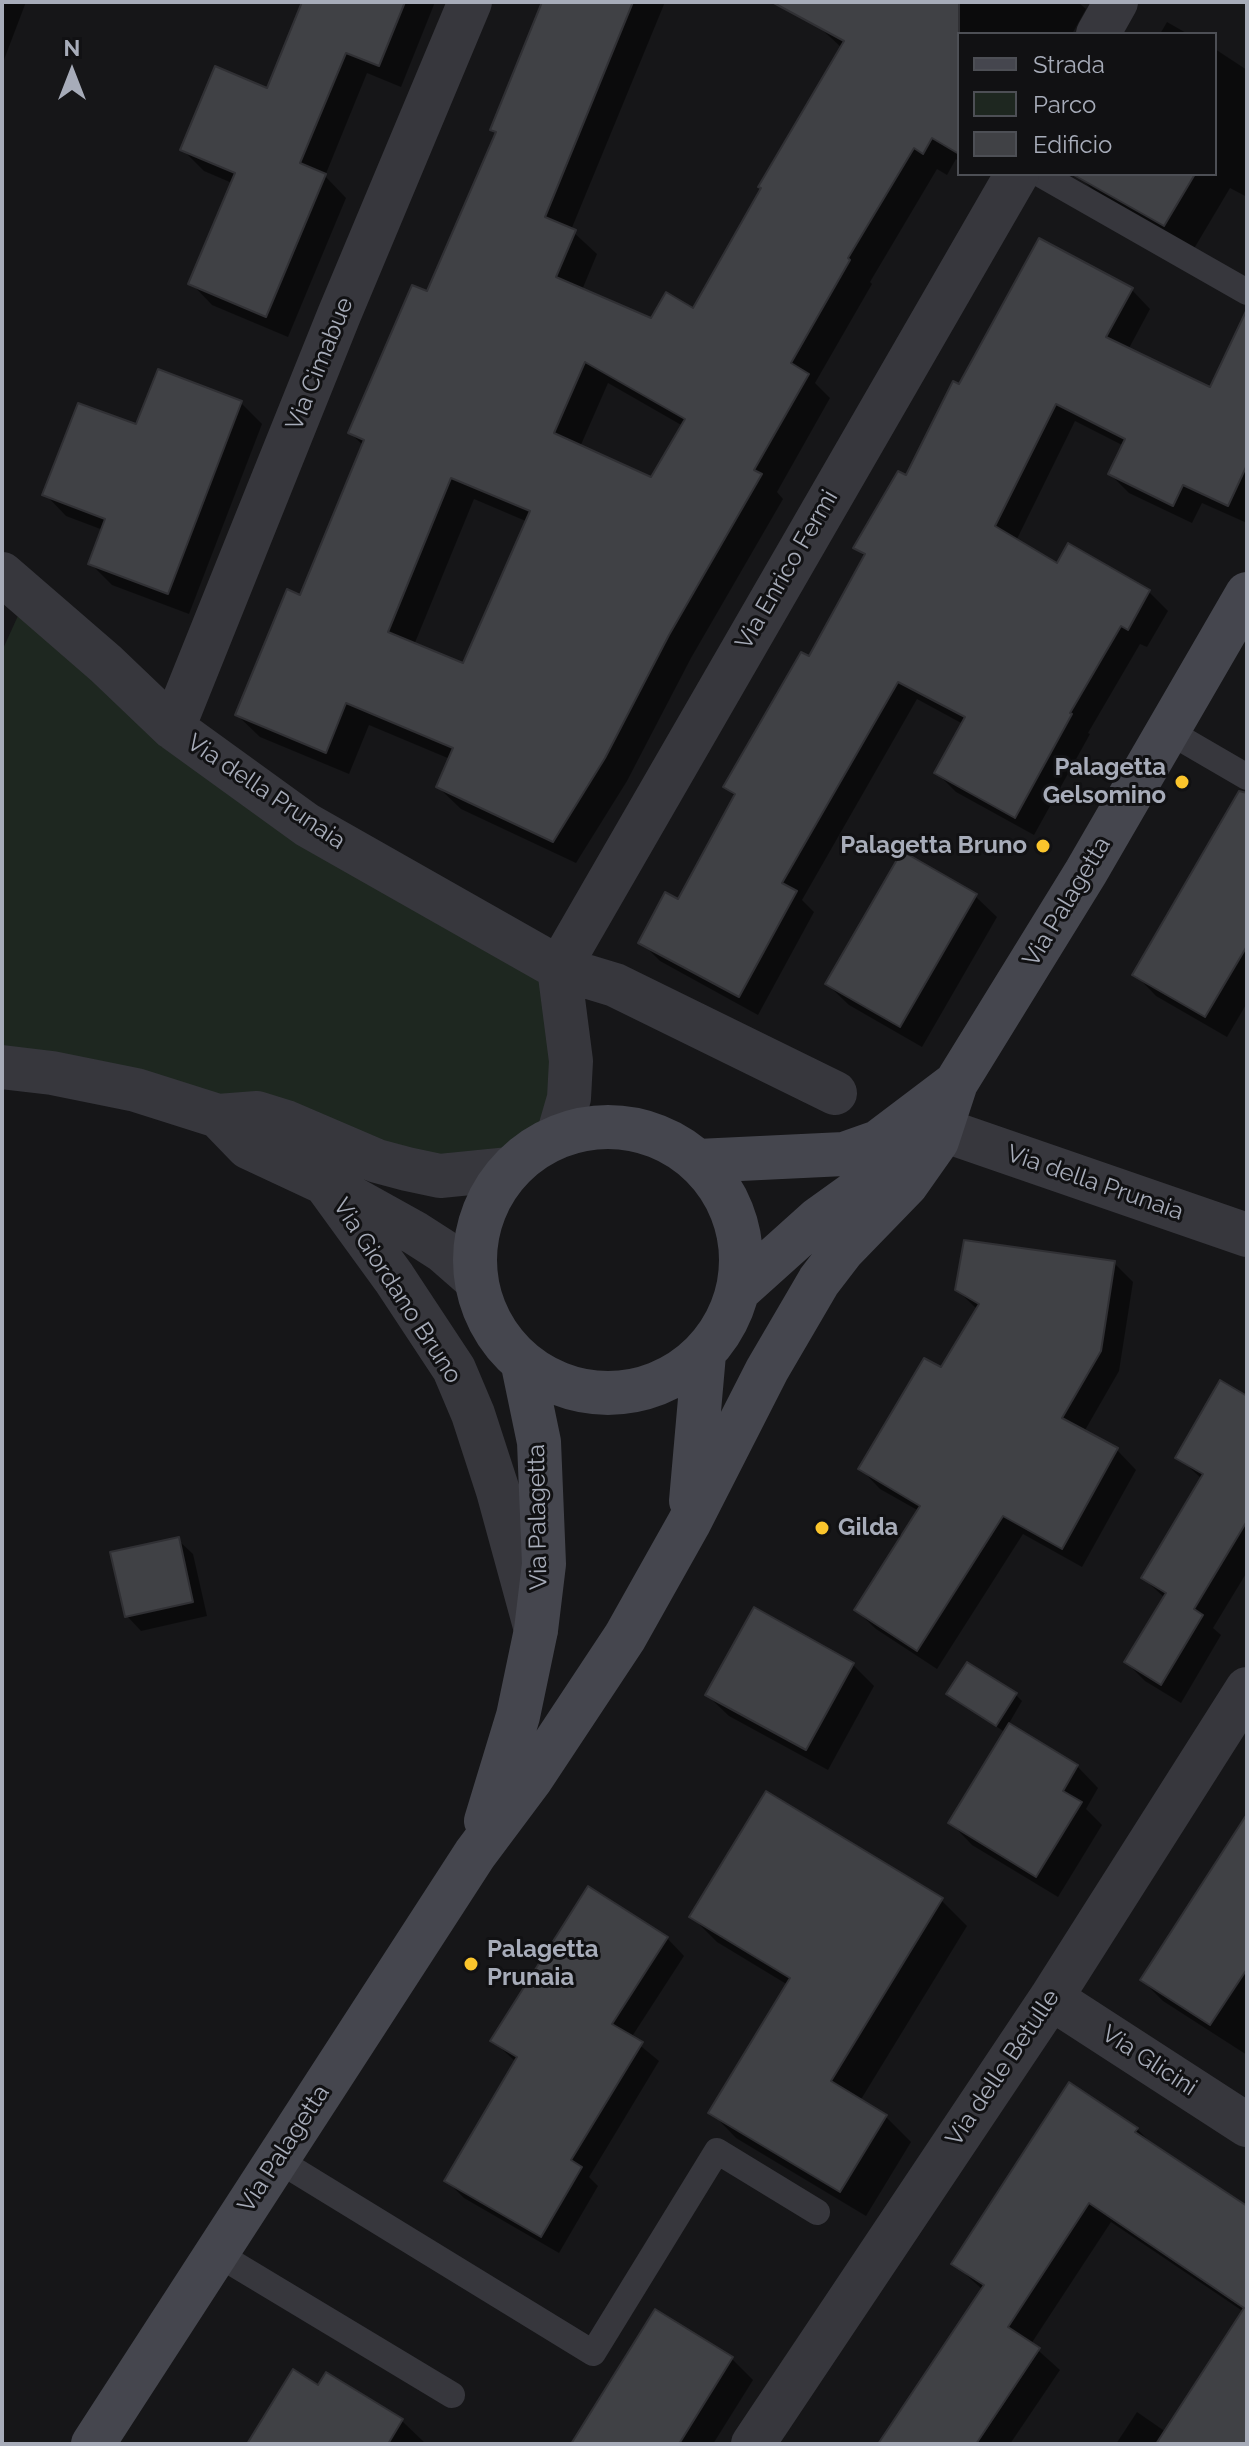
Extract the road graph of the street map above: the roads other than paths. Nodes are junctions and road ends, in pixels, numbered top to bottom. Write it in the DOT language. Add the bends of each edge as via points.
graph roads {
  1 [pos="470,2"];
  2 [pos="1116,2"];
  3 [pos="1099,32"];
  4 [pos="1016,176"];
  5 [pos="1044,176"];
  6 [pos="1247,292"];
  7 [pos="2,574"];
  8 [pos="1247,594"];
  9 [pos="173,728"];
  10 [pos="1168,731"];
  11 [pos="1247,777"];
  12 [pos="559,968"];
  13 [pos="2,1067"];
  14 [pos="956,1083"];
  15 [pos="835,1093"];
  16 [pos="218,1116"];
  17 [pos="558,1136"];
  18 [pos="934,1143"];
  19 [pos="698,1161"];
  20 [pos="510,1169"];
  21 [pos="325,1183"];
  22 [pos="1247,1235"];
  23 [pos="475,1279"];
  24 [pos="739,1290"];
  25 [pos="704,1354"];
  26 [pos="523,1365"];
  27 [pos="689,1523"];
  28 [pos="536,1630"];
  29 [pos="1247,1689"];
  30 [pos="475,1854"];
  31 [pos="1051,1998"];
  32 [pos="1247,2125"];
  33 [pos="278,2160"];
  34 [pos="817,2212"];
  35 [pos="216,2253"];
  36 [pos="452,2395"];
  37 [pos="93,2444"];
  38 [pos="753,2444"];
  1 -- 9 [label="street, Via Cimabue"];
  2 -- 3 [label="street"];
  4 -- 12 [label="street, Via Enrico Fermi"];
  5 -- 6 [label="lane"];
  7 -- 9 [label="street, Via della Prunaia"];
  8 -- 10 [label="street, Via Palagetta"];
  9 -- 12 [label="street, Via della Prunaia" via="307,825"];
  10 -- 11 [label="lane"];
  10 -- 14 [label="street, Via Palagetta"];
  12 -- 15 [label="street, Via della Prunaia" via="615,985"];
  12 -- 17 [label="street" via="571,1061 569,1098"];
  13 -- 16 [label="street, Via Giordano Bruno" via="136,1090"];
  14 -- 18 [label="street, Via Palagetta"];
  14 -- 19 [label="street, Via Palagetta" via="878,1142 844,1154"];
  16 -- 20 [label="street, Via Giordano Bruno" via="257,1113 377,1161 440,1176"];
  16 -- 21 [label="street, Via Giordano Bruno" via="248,1147"];
  17 -- 19 [label="street, Via Palagetta" via="613,1127 640,1131"];
  17 -- 20 [label="street, Via Palagetta"];
  18 -- 22 [label="street, Via della Prunaia"];
  18 -- 24 [label="street, Via Palagetta" via="818,1219"];
  18 -- 27 [label="street, Via Palagetta" via="906,1185 819,1281"];
  19 -- 24 [label="street, Via Palagetta" via="716,1180 735,1219 741,1246"];
  20 -- 23 [label="street, Via Palagetta" via="480,1219"];
  21 -- 23 [label="street, Via Giordano Bruno" via="415,1233"];
  21 -- 28 [label="street, Via Giordano Bruno" via="454,1369 498,1491"];
  23 -- 26 [label="street, Via Palagetta" via="491,1326"];
  24 -- 25 [label="street, Via Palagetta" via="722,1330"];
  25 -- 26 [label="street, Via Palagetta" via="648,1388 615,1394 583,1392"];
  25 -- 27 [label="street, Via Palagetta"];
  26 -- 28 [label="street, Via Palagetta" via="539,1442 544,1564"];
  27 -- 30 [label="street, Via Palagetta" via="625,1637"];
  28 -- 30 [label="street, Via Palagetta" via="508,1752"];
  29 -- 31 [label="street, Via delle Betulle"];
  30 -- 33 [label="street, Via Palagetta"];
  31 -- 32 [label="street, Via Glicini"];
  31 -- 38 [label="street, Via delle Betulle"];
  33 -- 34 [label="lane" via="593,2353 717,2151"];
  33 -- 35 [label="street, Via Palagetta"];
  35 -- 36 [label="lane"];
  35 -- 37 [label="street, Via Palagetta"];
}
